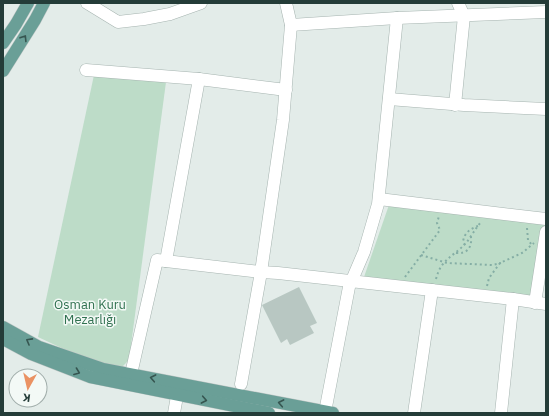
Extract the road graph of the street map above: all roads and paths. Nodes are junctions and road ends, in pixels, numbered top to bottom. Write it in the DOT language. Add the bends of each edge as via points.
graph roads {
  1 [pos="28,3"];
  2 [pos="44,3"];
  3 [pos="87,3"];
  4 [pos="201,3"];
  5 [pos="286,3"];
  6 [pos="458,3"];
  7 [pos="546,12"];
  8 [pos="464,16"];
  9 [pos="397,18"];
  10 [pos="291,25"];
  11 [pos="3,43"];
  12 [pos="86,70"];
  13 [pos="3,71"];
  14 [pos="199,79"];
  15 [pos="286,90"];
  16 [pos="389,99"];
  17 [pos="454,105"];
  18 [pos="546,109"];
  19 [pos="379,199"];
  20 [pos="487,212"];
  21 [pos="441,213"];
  22 [pos="524,216"];
  23 [pos="546,218"];
  24 [pos="478,226"];
  25 [pos="545,234"];
  26 [pos="471,237"];
  27 [pos="465,244"];
  28 [pos="532,245"];
  29 [pos="456,252"];
  30 [pos="422,254"];
  31 [pos="166,261"];
  32 [pos="445,262"];
  33 [pos="504,262"];
  34 [pos="261,272"];
  35 [pos="351,281"];
  36 [pos="399,286"];
  37 [pos="434,290"];
  38 [pos="489,296"];
  39 [pos="513,299"];
  40 [pos="541,304"];
  41 [pos="3,327"];
  42 [pos="3,339"];
  43 [pos="129,379"];
  44 [pos="240,384"];
  45 [pos="178,389"];
  46 [pos="329,412"];
  47 [pos="174,413"];
  48 [pos="269,413"];
  49 [pos="414,413"];
  50 [pos="500,413"];
  1 -- 11 [label="main road"];
  13 -- 2 [label="main road, one-way"];
  3 -- 4 [label="street" via="118,22 170,14"];
  5 -- 10 [label="street"];
  6 -- 8 [label="street"];
  7 -- 8 [label="street"];
  8 -- 9 [label="street"];
  8 -- 17 [label="street"];
  9 -- 10 [label="street"];
  9 -- 16 [label="street"];
  10 -- 15 [label="street"];
  12 -- 14 [label="street"];
  14 -- 15 [label="street"];
  14 -- 31 [label="street"];
  15 -- 34 [label="street"];
  16 -- 17 [label="street"];
  16 -- 19 [label="street"];
  17 -- 18 [label="street"];
  19 -- 20 [label="street"];
  19 -- 35 [label="street" via="364,252"];
  20 -- 22 [label="street"];
  20 -- 24 [label="path"];
  21 -- 30 [label="path" via="437,223 440,230"];
  22 -- 23 [label="street"];
  22 -- 28 [label="path" via="528,240"];
  24 -- 26 [label="path"];
  24 -- 27 [label="path" via="467,232 463,239"];
  25 -- 28 [label="path"];
  25 -- 40 [label="street"];
  26 -- 27 [label="path"];
  26 -- 29 [label="path" via="472,244 469,250"];
  27 -- 29 [label="path"];
  28 -- 33 [label="path"];
  29 -- 32 [label="path"];
  30 -- 32 [label="path"];
  30 -- 36 [label="path"];
  31 -- 34 [label="street"];
  31 -- 43 [label="street" via="157,260"];
  32 -- 33 [label="path" via="492,265"];
  32 -- 37 [label="path"];
  33 -- 38 [label="path" via="489,278"];
  34 -- 35 [label="street"];
  34 -- 44 [label="street"];
  35 -- 36 [label="street"];
  35 -- 46 [label="street"];
  36 -- 37 [label="street"];
  37 -- 38 [label="street"];
  37 -- 49 [label="street"];
  38 -- 39 [label="street"];
  39 -- 40 [label="street"];
  39 -- 50 [label="street"];
  43 -- 41 [label="main road, one-way" via="39,347"];
  42 -- 43 [label="main road, one-way" via="31,354 90,377"];
  43 -- 45 [label="main road"];
  46 -- 45 [label="main road, one-way"];
  45 -- 47 [label="street"];
  45 -- 48 [label="main road, one-way"];
}
